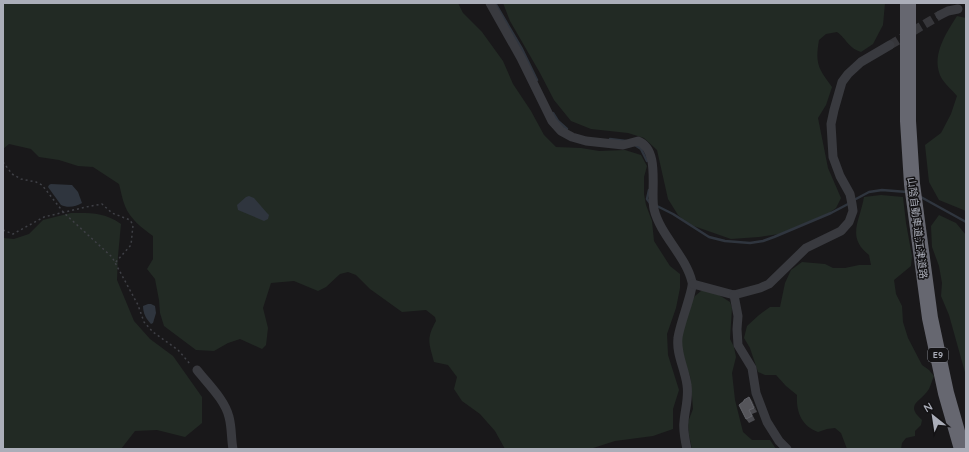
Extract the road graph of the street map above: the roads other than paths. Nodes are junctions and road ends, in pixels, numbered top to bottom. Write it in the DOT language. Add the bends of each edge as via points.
graph roads {
  1 [pos="490,3"];
  2 [pos="908,3"];
  3 [pos="958,9"];
  4 [pos="940,15"];
  5 [pos="890,45"];
  6 [pos="693,284"];
  7 [pos="734,295"];
  8 [pos="197,370"];
  9 [pos="233,449"];
  10 [pos="687,449"];
  11 [pos="787,449"];
  12 [pos="962,449"];
  1 -- 6 [label="street" via="552,121 561,131 586,141 640,142 644,145 651,158 654,205 663,228"];
  2 -- 12 [label="highway, 山陰自動車道;江津道路 / E9" via="908,121 912,184 930,318"];
  3 -- 4 [label="street"];
  5 -- 7 [label="street" via="861,62 848,74 842,82 834,110 831,124 833,157 852,201 849,222 841,231 806,248 769,284"];
  6 -- 7 [label="street"];
  6 -- 10 [label="street" via="678,336 677,349 687,386 684,422"];
  7 -- 11 [label="street" via="738,316 738,345 752,368 756,393 767,422"];
  8 -- 9 [label="street" via="228,412"];
}
